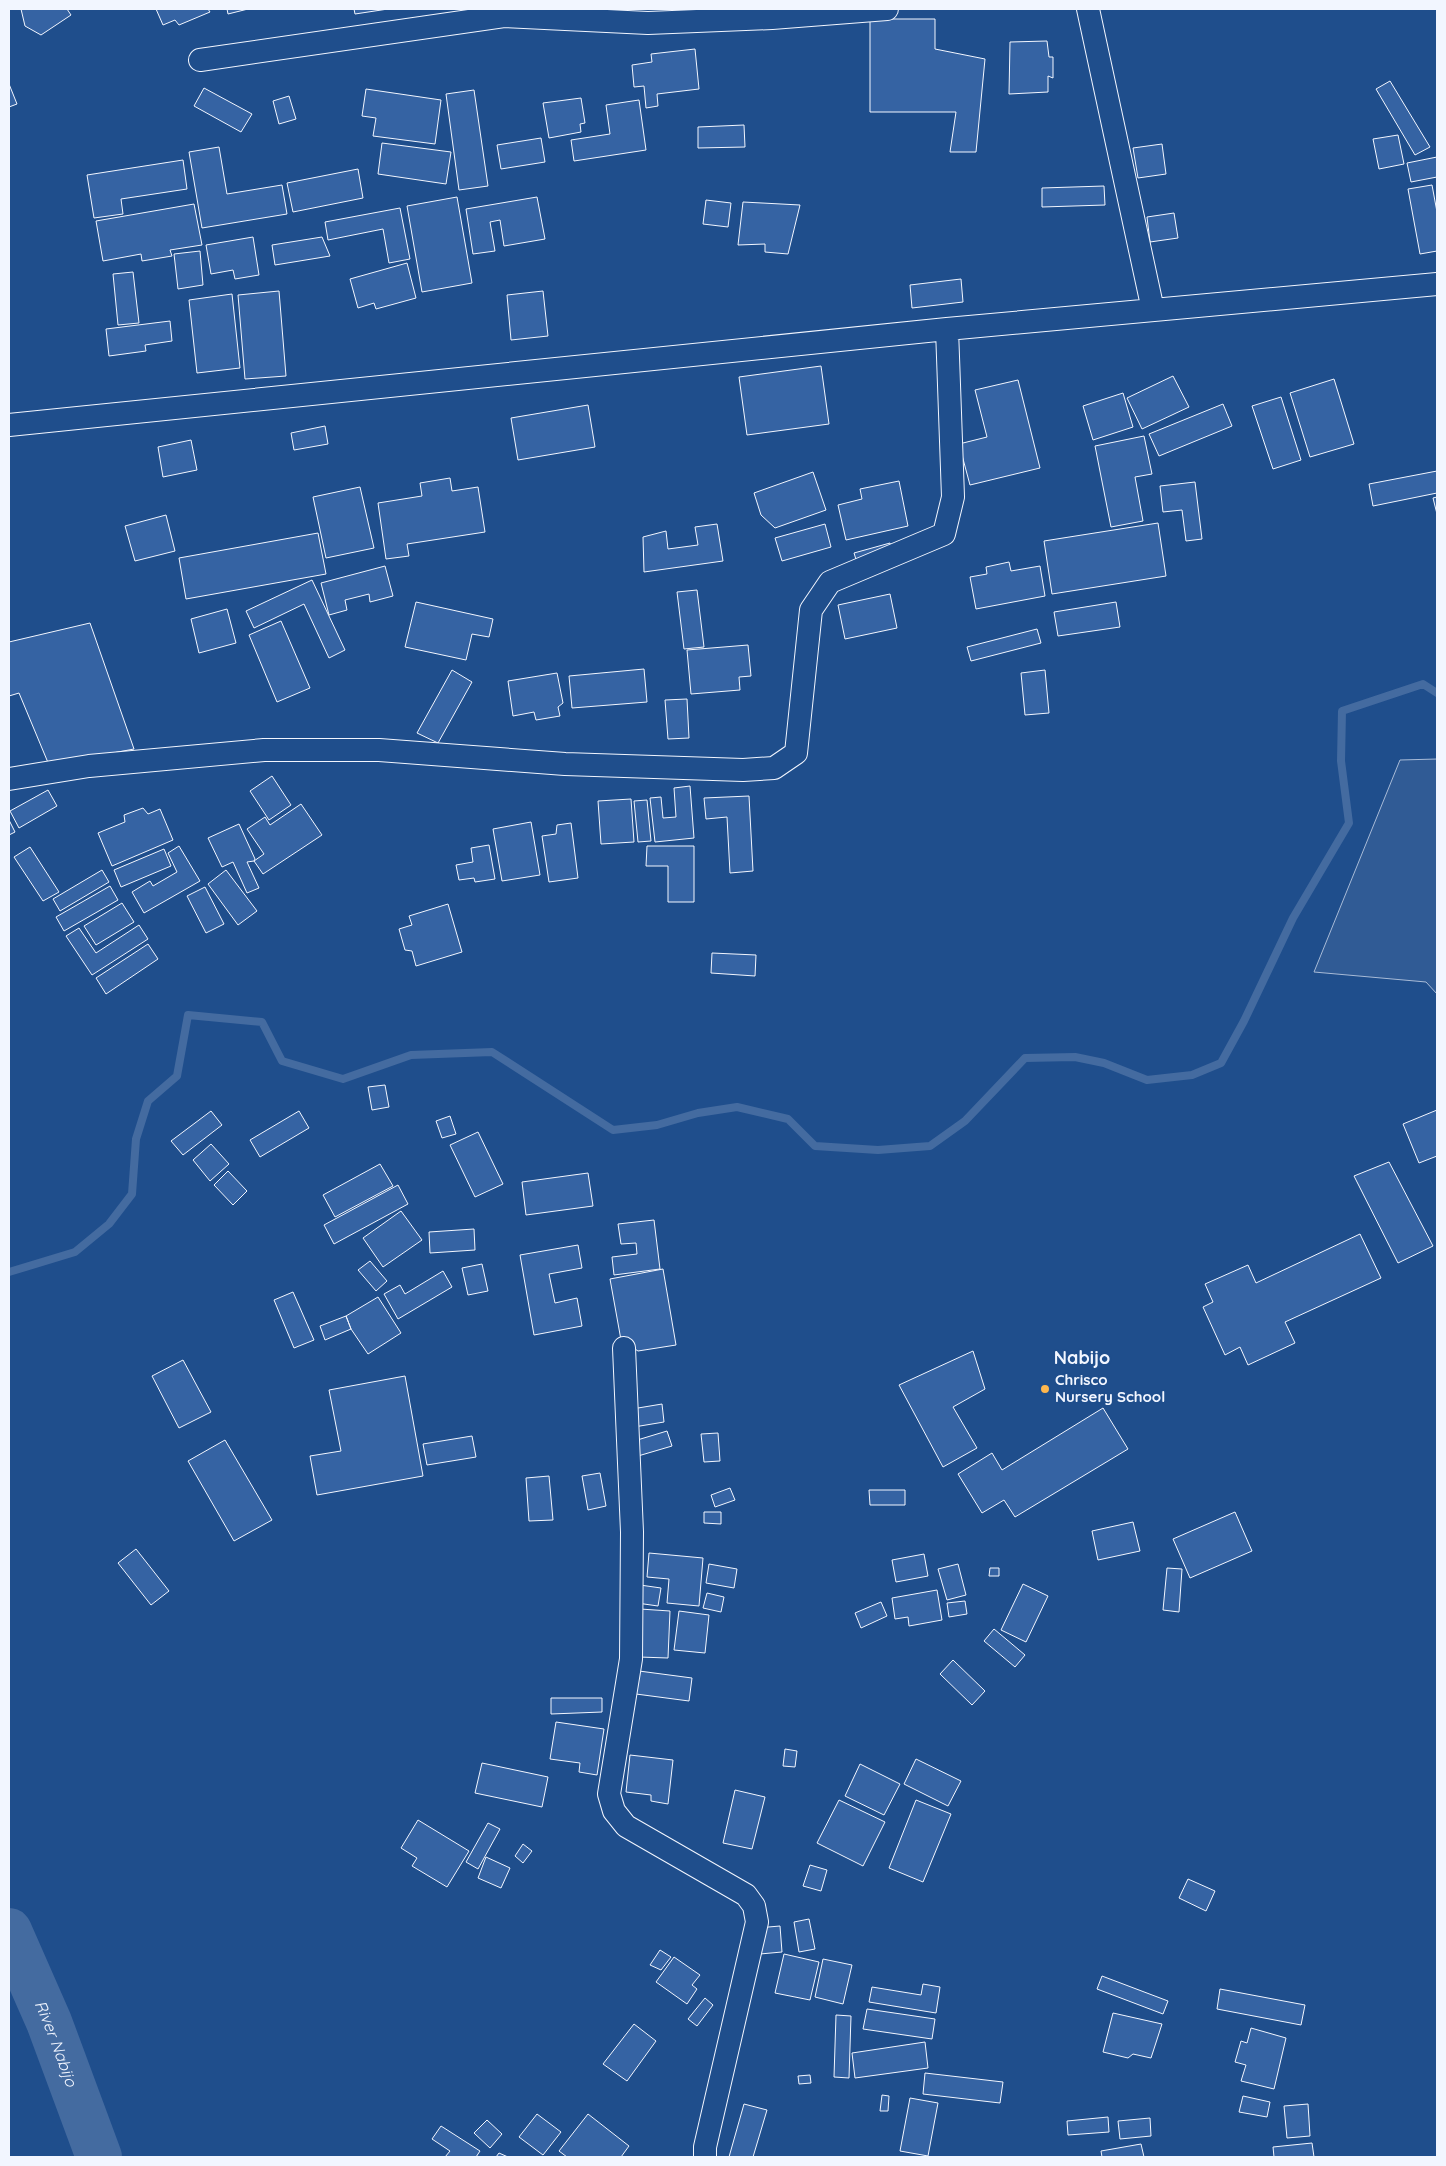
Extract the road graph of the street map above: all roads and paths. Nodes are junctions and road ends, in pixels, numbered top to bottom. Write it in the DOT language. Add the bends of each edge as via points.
graph roads {
  1 [pos="887,9"];
  2 [pos="1088,9"];
  3 [pos="503,12"];
  4 [pos="772,13"];
  5 [pos="200,60"];
  6 [pos="1437,284"];
  7 [pos="1153,310"];
  8 [pos="947,329"];
  9 [pos="9,425"];
  10 [pos="9,779"];
  11 [pos="624,1348"];
  12 [pos="705,2157"];
  1 -- 4 [label="street"];
  2 -- 7 [label="street"];
  3 -- 4 [label="street" via="648,23"];
  3 -- 5 [label="street"];
  6 -- 7 [label="street"];
  7 -- 8 [label="street"];
  8 -- 9 [label="street"];
  8 -- 10 [label="street" via="953,497 944,534 830,582 811,610 796,753 774,768 743,770 565,764 379,750 264,750 89,766"];
  11 -- 12 [label="street" via="632,1532 631,1659 609,1794 614,1811 626,1826 746,1895 754,1906 757,1922"];
}
